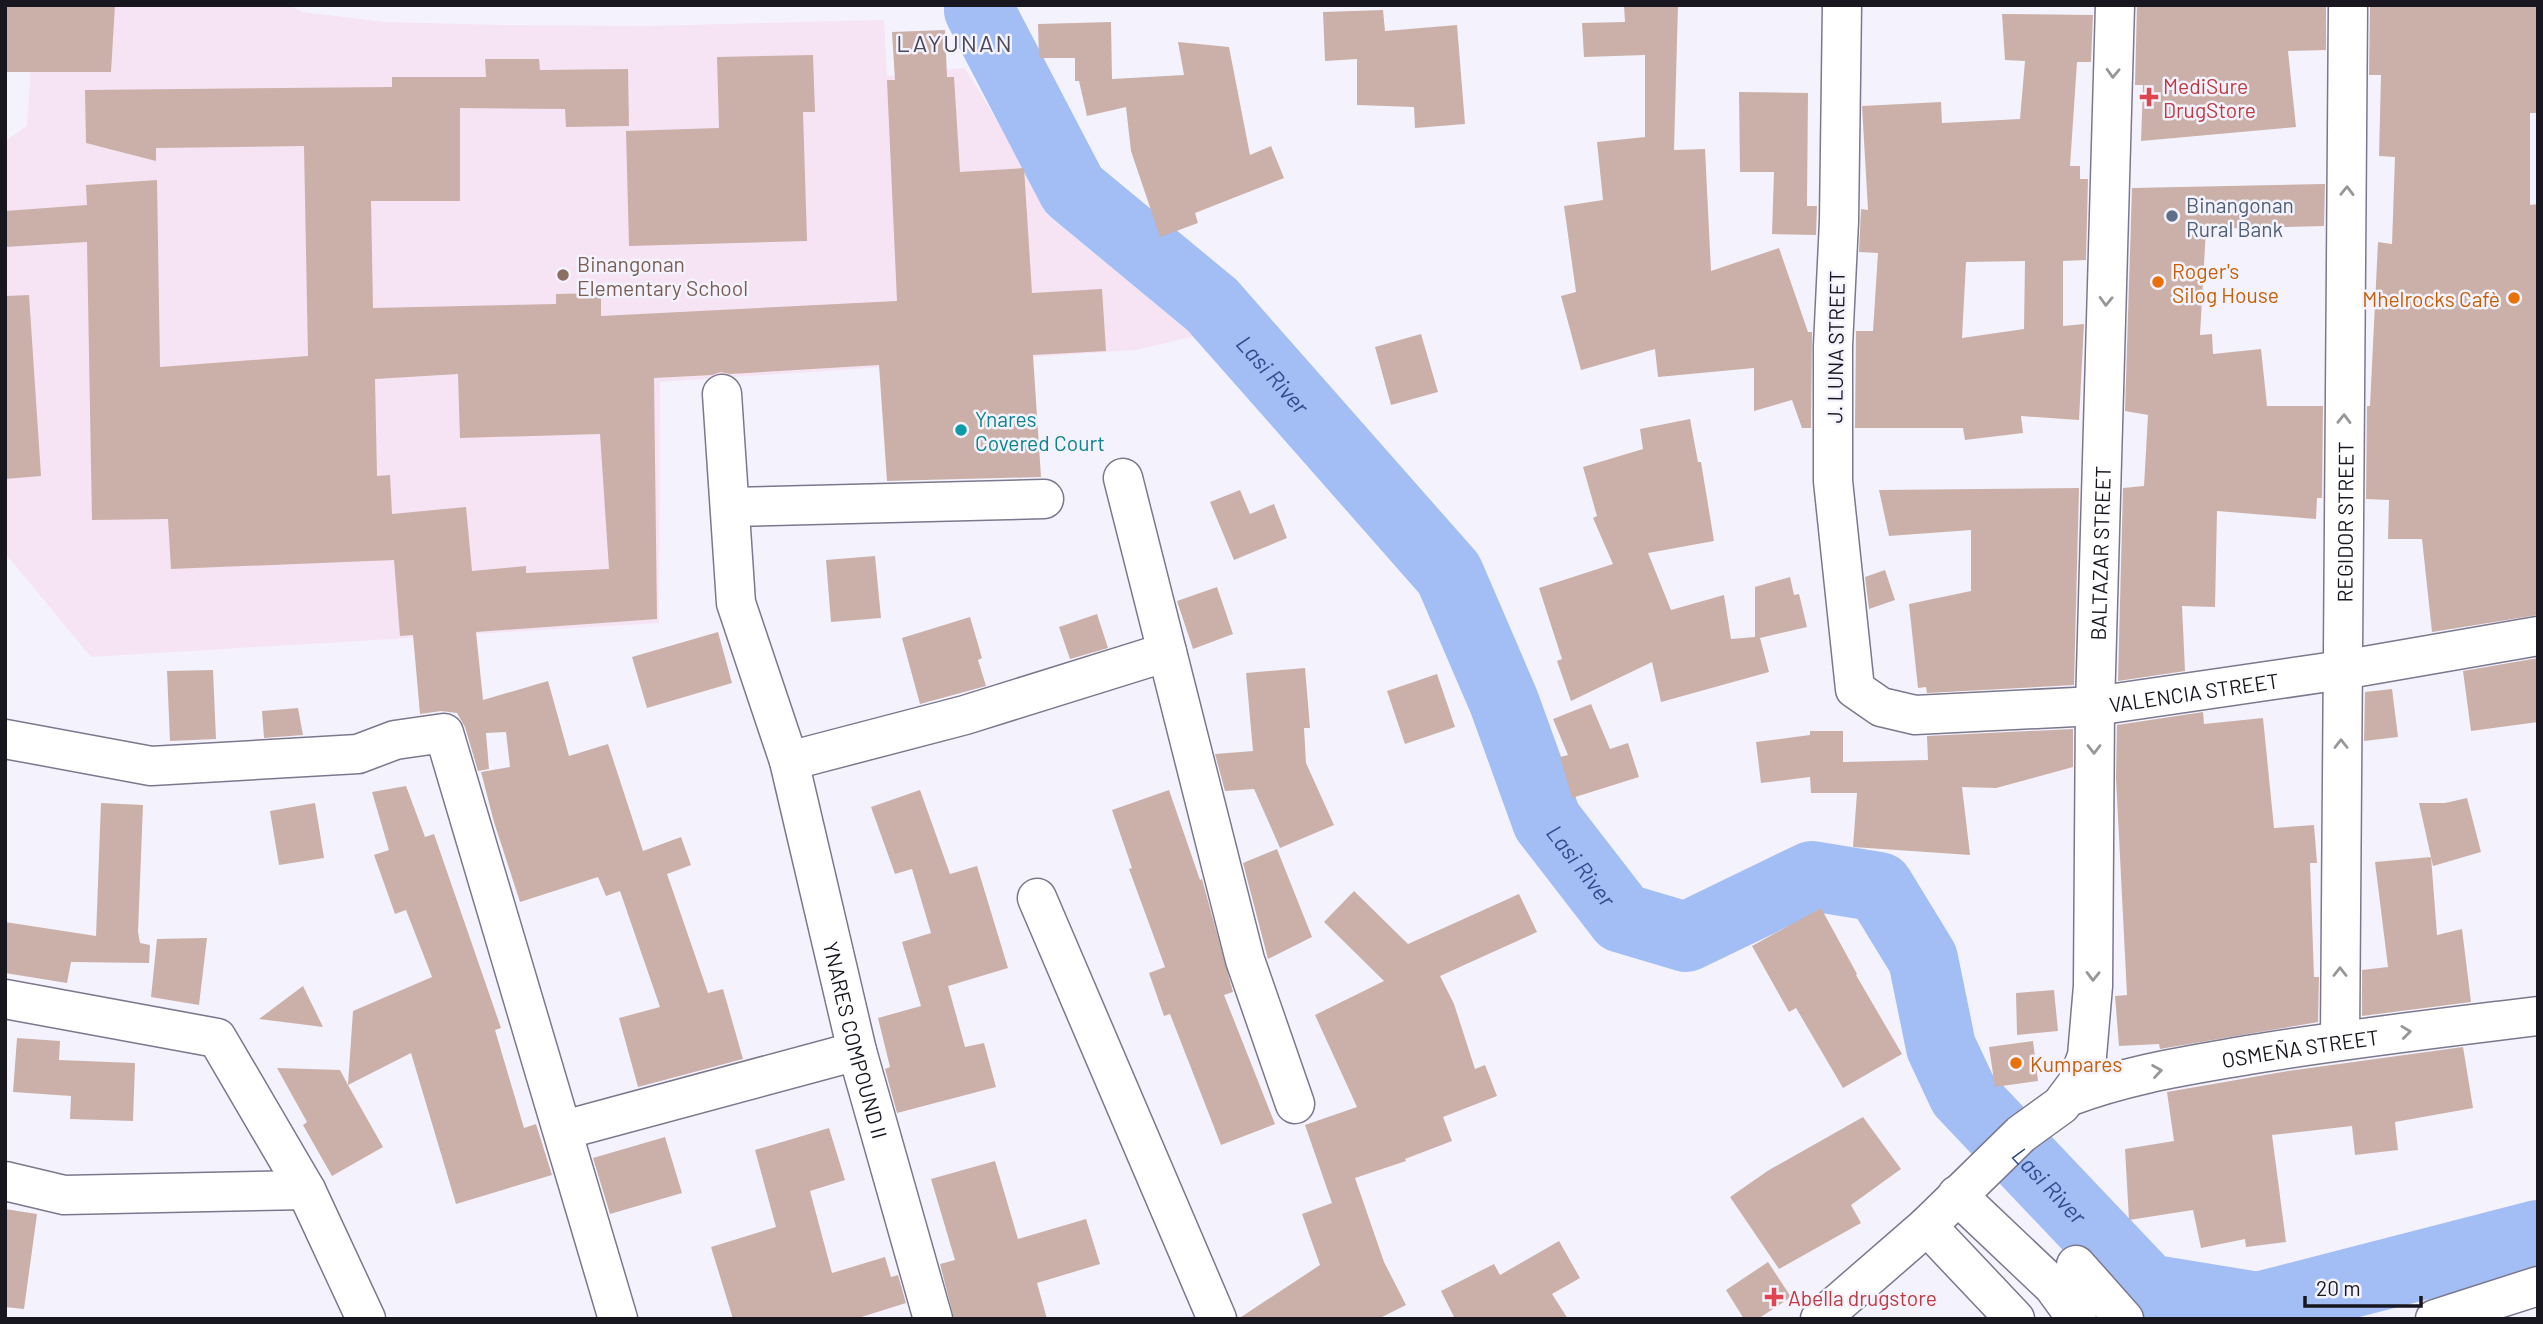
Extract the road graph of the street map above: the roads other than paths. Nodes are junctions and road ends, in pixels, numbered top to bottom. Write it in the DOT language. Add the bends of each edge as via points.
graph roads {
  1 [pos="1843,5"];
  2 [pos="2115,5"];
  3 [pos="2348,5"];
  4 [pos="722,394"];
  5 [pos="1123,478"];
  6 [pos="1044,499"];
  7 [pos="730,507"];
  8 [pos="2538,636"];
  9 [pos="1167,652"];
  10 [pos="2342,670"];
  11 [pos="1855,688"];
  12 [pos="2095,706"];
  13 [pos="5,739"];
  14 [pos="789,761"];
  15 [pos="1037,898"];
  16 [pos="5,999"];
  17 [pos="2538,1016"];
  18 [pos="2340,1040"];
  19 [pos="857,1051"];
  20 [pos="2068,1097"];
  21 [pos="1296,1104"];
  22 [pos="564,1130"];
  23 [pos="5,1181"];
  24 [pos="306,1190"];
  25 [pos="1957,1195"];
  26 [pos="1927,1226"];
  27 [pos="2076,1265"];
  28 [pos="2538,1286"];
  29 [pos="366,1319"];
  30 [pos="618,1319"];
  31 [pos="933,1319"];
  32 [pos="1217,1319"];
  33 [pos="1820,1319"];
  34 [pos="2015,1319"];
  35 [pos="2077,1319"];
  36 [pos="2124,1319"];
  37 [pos="2435,1319"];
  1 -- 11 [label="street, J. LUNA STREET" via="1833,481"];
  2 -- 12 [label="street, BALTAZAR STREET, one-way"];
  10 -- 3 [label="street, REGIDOR STREET, one-way"];
  4 -- 7 [label="street, YNARES COMPOUND II"];
  5 -- 9 [label="street"];
  6 -- 7 [label="street"];
  7 -- 14 [label="street, YNARES COMPOUND II" via="736,603"];
  8 -- 10 [label="street, VALENCIA STREET"];
  9 -- 14 [label="street" via="965,715"];
  9 -- 21 [label="street" via="1245,960"];
  10 -- 12 [label="street, VALENCIA STREET"];
  18 -- 10 [label="street, REGIDOR STREET, one-way"];
  11 -- 12 [label="street, VALENCIA STREET" via="1881,707 1915,715"];
  12 -- 20 [label="street, BALTAZAR STREET, one-way" via="2092,1014 2087,1056"];
  13 -- 22 [label="street" via="151,766 358,754 394,740 444,733"];
  14 -- 19 [label="street, YNARES COMPOUND II"];
  15 -- 32 [label="street"];
  16 -- 24 [label="street" via="217,1038"];
  18 -- 17 [label="street, OSMEÑA STREET, one-way"];
  20 -- 18 [label="street, OSMEÑA STREET, one-way" via="2140,1073"];
  19 -- 22 [label="street"];
  19 -- 31 [label="street, YNARES COMPOUND II"];
  20 -- 25 [label="street"];
  22 -- 30 [label="street"];
  23 -- 24 [label="street" via="64,1195"];
  24 -- 29 [label="street"];
  25 -- 26 [label="street"];
  25 -- 35 [label="street" via="2053,1286"];
  26 -- 33 [label="street"];
  26 -- 34 [label="street"];
  27 -- 36 [label="street"];
  28 -- 37 [label="street"];
}
